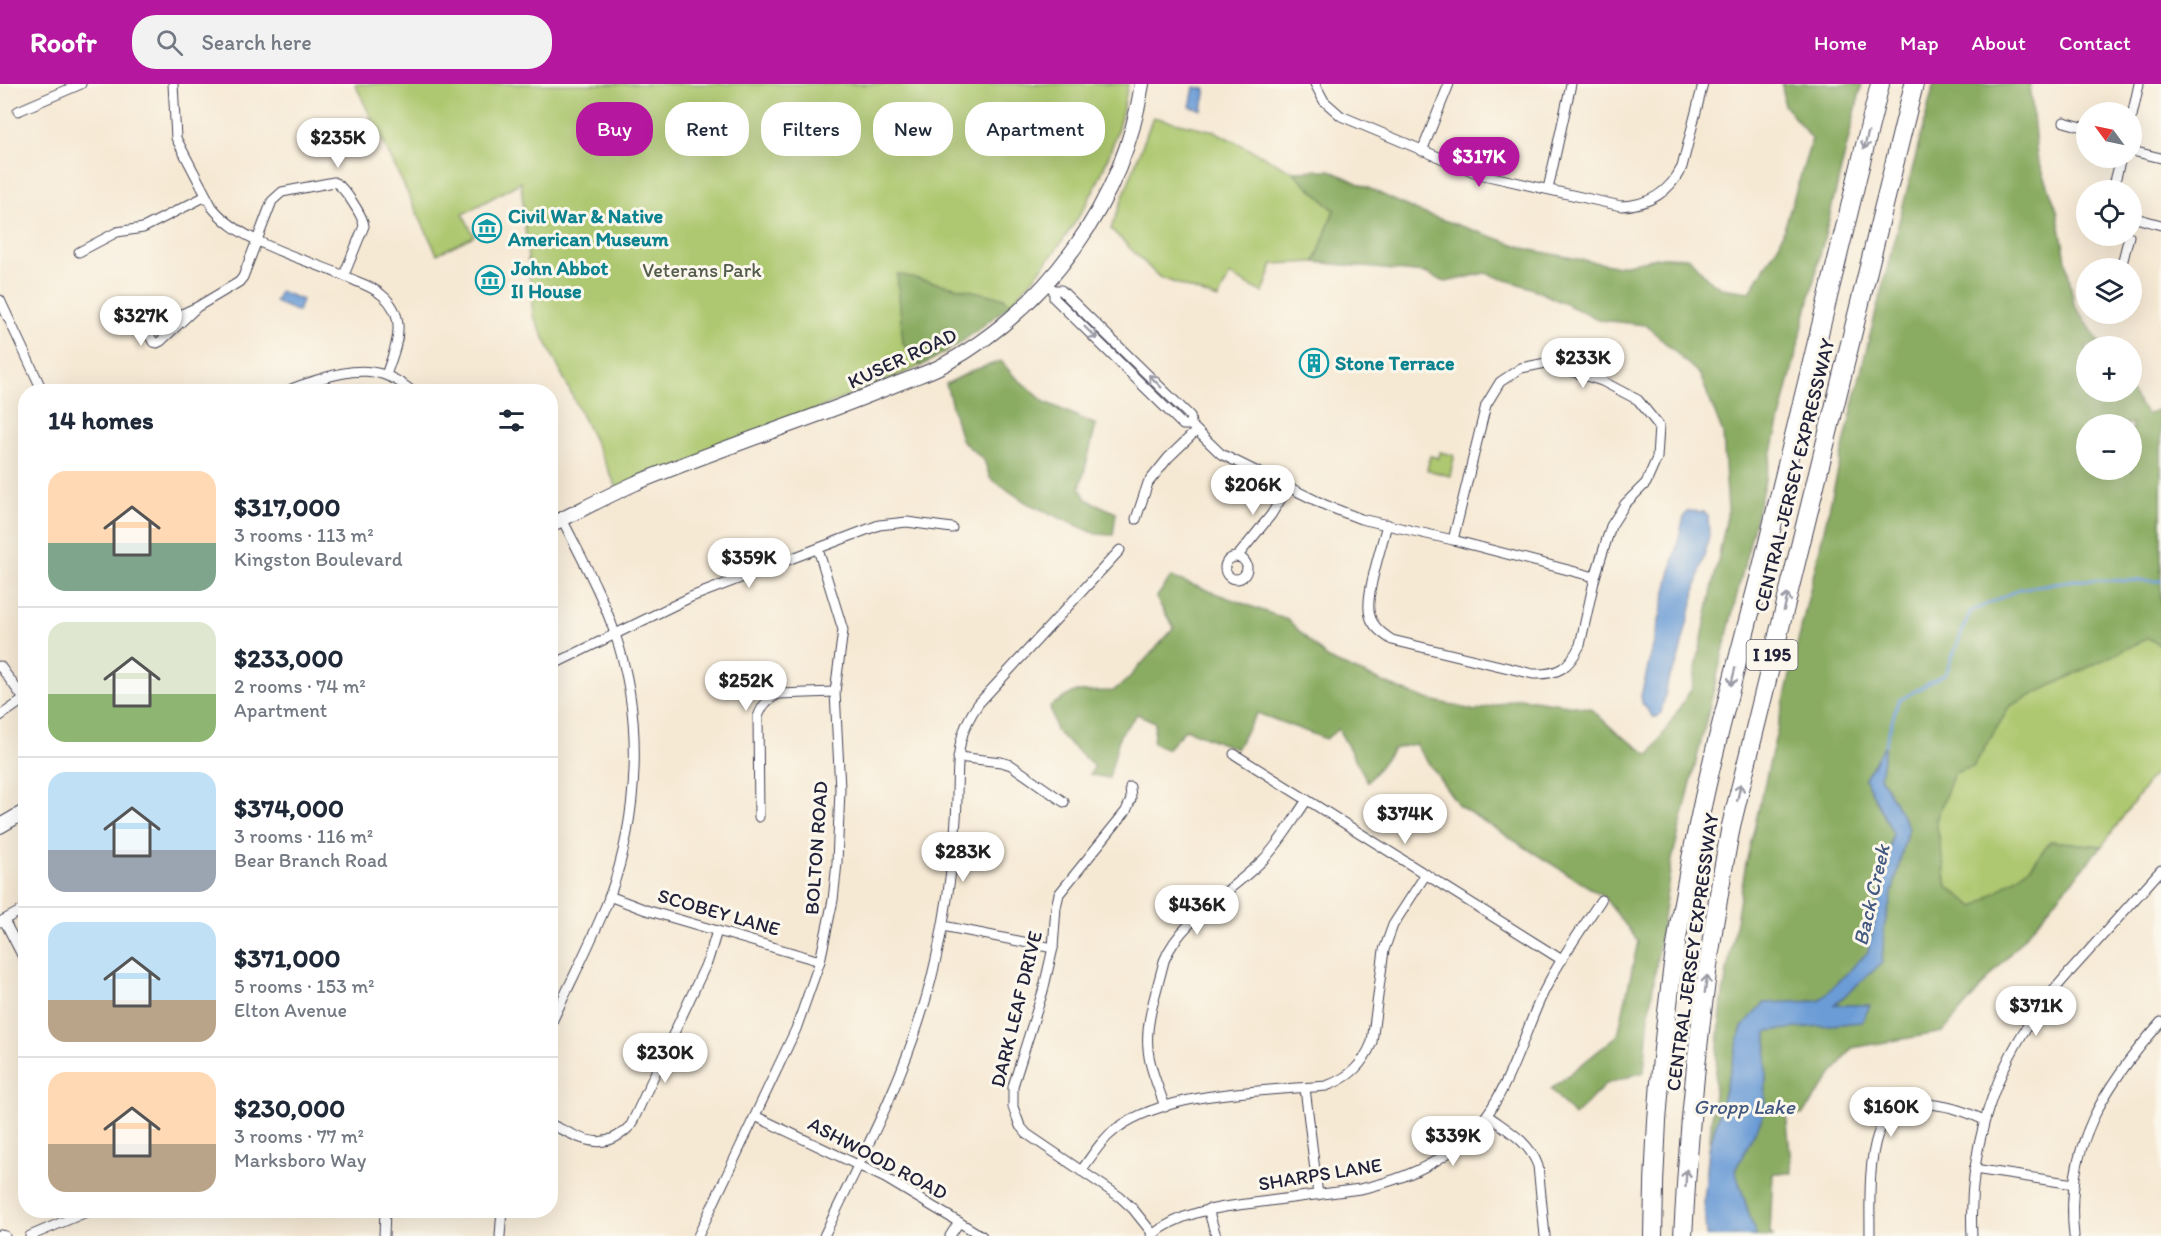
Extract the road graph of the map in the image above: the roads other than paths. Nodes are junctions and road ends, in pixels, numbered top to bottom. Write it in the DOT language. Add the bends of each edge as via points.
graph roads {
  1 [pos="81,84"];
  2 [pos="173,84"];
  3 [pos="1142,84"];
  4 [pos="1315,84"];
  5 [pos="1449,84"];
  6 [pos="1571,84"];
  7 [pos="1702,84"];
  8 [pos="1880,84"];
  9 [pos="1914,84"];
  10 [pos="2139,84"];
  11 [pos="2135,102"];
  12 [pos="18,111"];
  13 [pos="2064,122"];
  14 [pos="2076,125"];
  15 [pos="1422,151"];
  16 [pos="2142,153"];
  17 [pos="2161,158"];
  18 [pos="1548,189"];
  19 [pos="206,196"];
  20 [pos="2142,222"];
  21 [pos="2161,225"];
  22 [pos="258,241"];
  23 [pos="79,252"];
  24 [pos="344,275"];
  25 [pos="1050,287"];
  26 [pos="0,300"];
  27 [pos="197,307"];
  28 [pos="1127,354"];
  29 [pos="1120,362"];
  30 [pos="386,375"];
  31 [pos="39,384"];
  32 [pos="308,384"];
  33 [pos="400,384"];
  34 [pos="1193,428"];
  35 [pos="1288,487"];
  36 [pos="1136,519"];
  37 [pos="558,521"];
  38 [pos="1387,524"];
  39 [pos="558,525"];
  40 [pos="952,528"];
  41 [pos="1453,540"];
  42 [pos="818,549"];
  43 [pos="1120,550"];
  44 [pos="1238,557"];
  45 [pos="1595,577"];
  46 [pos="615,634"];
  47 [pos="558,662"];
  48 [pos="0,666"];
  49 [pos="18,689"];
  50 [pos="835,692"];
  51 [pos="18,703"];
  52 [pos="0,716"];
  53 [pos="1234,754"];
  54 [pos="958,757"];
  55 [pos="1130,787"];
  56 [pos="1306,800"];
  57 [pos="1064,802"];
  58 [pos="18,816"];
  59 [pos="759,817"];
  60 [pos="0,826"];
  61 [pos="2161,870"];
  62 [pos="1426,874"];
  63 [pos="609,896"];
  64 [pos="1601,900"];
  65 [pos="18,912"];
  66 [pos="2,921"];
  67 [pos="943,926"];
  68 [pos="717,931"];
  69 [pos="1053,948"];
  70 [pos="18,949"];
  71 [pos="1562,960"];
  72 [pos="820,961"];
  73 [pos="558,1008"];
  74 [pos="2161,1022"];
  75 [pos="1305,1088"];
  76 [pos="1165,1107"];
  77 [pos="1487,1115"];
  78 [pos="755,1116"];
  79 [pos="1984,1120"];
  80 [pos="558,1128"];
  81 [pos="857,1165"];
  82 [pos="1974,1169"];
  83 [pos="1081,1171"];
  84 [pos="2074,1184"];
  85 [pos="1318,1195"];
  86 [pos="1208,1209"];
  87 [pos="72,1218"];
  88 [pos="385,1218"];
  89 [pos="501,1218"];
  90 [pos="959,1222"];
  91 [pos="0,1235"];
  92 [pos="1152,1235"];
  93 [pos="5,1236"];
  94 [pos="30,1236"];
  95 [pos="384,1236"];
  96 [pos="500,1236"];
  97 [pos="698,1236"];
  98 [pos="824,1236"];
  99 [pos="950,1236"];
  100 [pos="982,1236"];
  101 [pos="1216,1236"];
  102 [pos="1545,1236"];
  103 [pos="1653,1236"];
  104 [pos="1683,1236"];
  105 [pos="1870,1236"];
  106 [pos="1972,1236"];
  107 [pos="2074,1236"];
  1 -- 12 [label="street"];
  2 -- 19 [label="street" via="176,138"];
  3 -- 25 [label="street, KUSER ROAD" via="1128,142 1107,193"];
  4 -- 15 [label="street" via="1324,101 1341,116"];
  5 -- 15 [label="street"];
  6 -- 18 [label="street"];
  7 -- 18 [label="street" via="1682,167 1664,193 1643,203 1621,206"];
  8 -- 103 [label="highway, CENTRAL JERSEY EXPRESSWAY / I 195, one-way" via="1694,845 1661,1083"];
  104 -- 9 [label="highway, CENTRAL JERSEY EXPRESSWAY / I 195, one-way" via="1702,1015 1725,860"];
  10 -- 11 [label="street"];
  13 -- 14 [label="street"];
  15 -- 18 [label="street" via="1479,174"];
  16 -- 17 [label="street"];
  19 -- 22 [label="street" via="229,225"];
  19 -- 23 [label="street" via="143,228 117,232"];
  20 -- 21 [label="street"];
  22 -- 24 [label="street"];
  22 -- 24 [label="street" via="276,195 338,183 364,226"];
  22 -- 27 [label="street" via="239,282"];
  24 -- 30 [label="street" via="383,295 394,309 398,338"];
  25 -- 28 [label="street" via="1061,290"];
  25 -- 29 [label="street, one-way" via="1054,298"];
  25 -- 37 [label="street, KUSER ROAD" via="997,330 943,365 639,482"];
  26 -- 31 [label="street"];
  27 -- 27 [label="street" via="156,326 150,336 153,342 161,341"];
  28 -- 29 [label="street"];
  34 -- 28 [label="street, one-way" via="1190,416"];
  29 -- 34 [label="street" via="1183,425"];
  30 -- 32 [label="street" via="341,372"];
  30 -- 33 [label="street"];
  34 -- 35 [label="street" via="1221,454"];
  34 -- 36 [label="street" via="1148,483"];
  35 -- 38 [label="street" via="1361,519"];
  35 -- 44 [label="street"];
  38 -- 41 [label="street"];
  38 -- 45 [label="street" via="1369,599 1370,617 1392,640 1533,674 1549,674 1562,669 1580,645"];
  39 -- 46 [label="street" via="600,595"];
  40 -- 42 [label="street" via="894,522"];
  41 -- 45 [label="street"];
  41 -- 45 [label="street" via="1486,405 1500,382 1521,368 1546,363 1602,381 1638,400 1659,426 1657,458 1650,475 1611,526"];
  42 -- 46 [label="street" via="691,597"];
  42 -- 50 [label="street, BOLTON ROAD" via="843,630"];
  43 -- 54 [label="street" via="979,703 964,728"];
  46 -- 47 [label="street"];
  46 -- 63 [label="street" via="630,697 634,756 624,844"];
  48 -- 49 [label="street"];
  50 -- 59 [label="street" via="779,694 760,710"];
  50 -- 72 [label="street, BOLTON ROAD" via="839,826 833,900"];
  51 -- 52 [label="street"];
  53 -- 56 [label="street"];
  54 -- 57 [label="street" via="1011,765"];
  54 -- 67 [label="street" via="954,844"];
  55 -- 69 [label="street, DARK LEAF DRIVE" via="1131,799 1126,810 1059,894"];
  56 -- 62 [label="street"];
  56 -- 76 [label="street" via="1263,860 1181,933 1168,950 1147,1046"];
  58 -- 60 [label="street"];
  61 -- 79 [label="street" via="2032,1018 2005,1066"];
  62 -- 71 [label="street"];
  62 -- 75 [label="street" via="1387,937 1372,1042 1367,1053 1346,1077 1326,1086"];
  63 -- 68 [label="street, SCOBEY LANE"];
  63 -- 73 [label="street"];
  64 -- 71 [label="street, SHARPS LANE"];
  65 -- 66 [label="street"];
  66 -- 70 [label="street"];
  67 -- 69 [label="street"];
  67 -- 81 [label="street" via="931,982 909,1049"];
  68 -- 72 [label="street, SCOBEY LANE"];
  68 -- 80 [label="street" via="708,960 631,1125 616,1138 597,1143"];
  69 -- 83 [label="street, DARK LEAF DRIVE" via="1013,1086 1012,1107 1027,1134"];
  71 -- 77 [label="street, SHARPS LANE"];
  72 -- 78 [label="street, BOLTON ROAD" via="796,1029"];
  74 -- 84 [label="street" via="2106,1092 2085,1138"];
  75 -- 76 [label="street" via="1212,1096"];
  75 -- 85 [label="street"];
  76 -- 83 [label="street" via="1116,1128"];
  77 -- 85 [label="street, SHARPS LANE" via="1455,1148 1422,1169 1383,1184"];
  77 -- 102 [label="street" via="1521,1140 1535,1156"];
  78 -- 81 [label="street, ASHWOOD ROAD"];
  78 -- 97 [label="street, BOLTON ROAD"];
  79 -- 82 [label="street"];
  79 -- 105 [label="street" via="1958,1110 1918,1103 1888,1119 1875,1148"];
  81 -- 90 [label="street, ASHWOOD ROAD"];
  81 -- 98 [label="street"];
  82 -- 84 [label="street"];
  82 -- 106 [label="street"];
  83 -- 92 [label="street, DARK LEAF DRIVE" via="1120,1197"];
  84 -- 107 [label="street"];
  85 -- 86 [label="street, SHARPS LANE"];
  86 -- 92 [label="street, SHARPS LANE" via="1183,1217"];
  86 -- 101 [label="street"];
  87 -- 94 [label="street"];
  88 -- 95 [label="street"];
  89 -- 96 [label="street"];
  90 -- 99 [label="street"];
  90 -- 100 [label="street, ASHWOOD ROAD"];
  91 -- 93 [label="street"];
}
